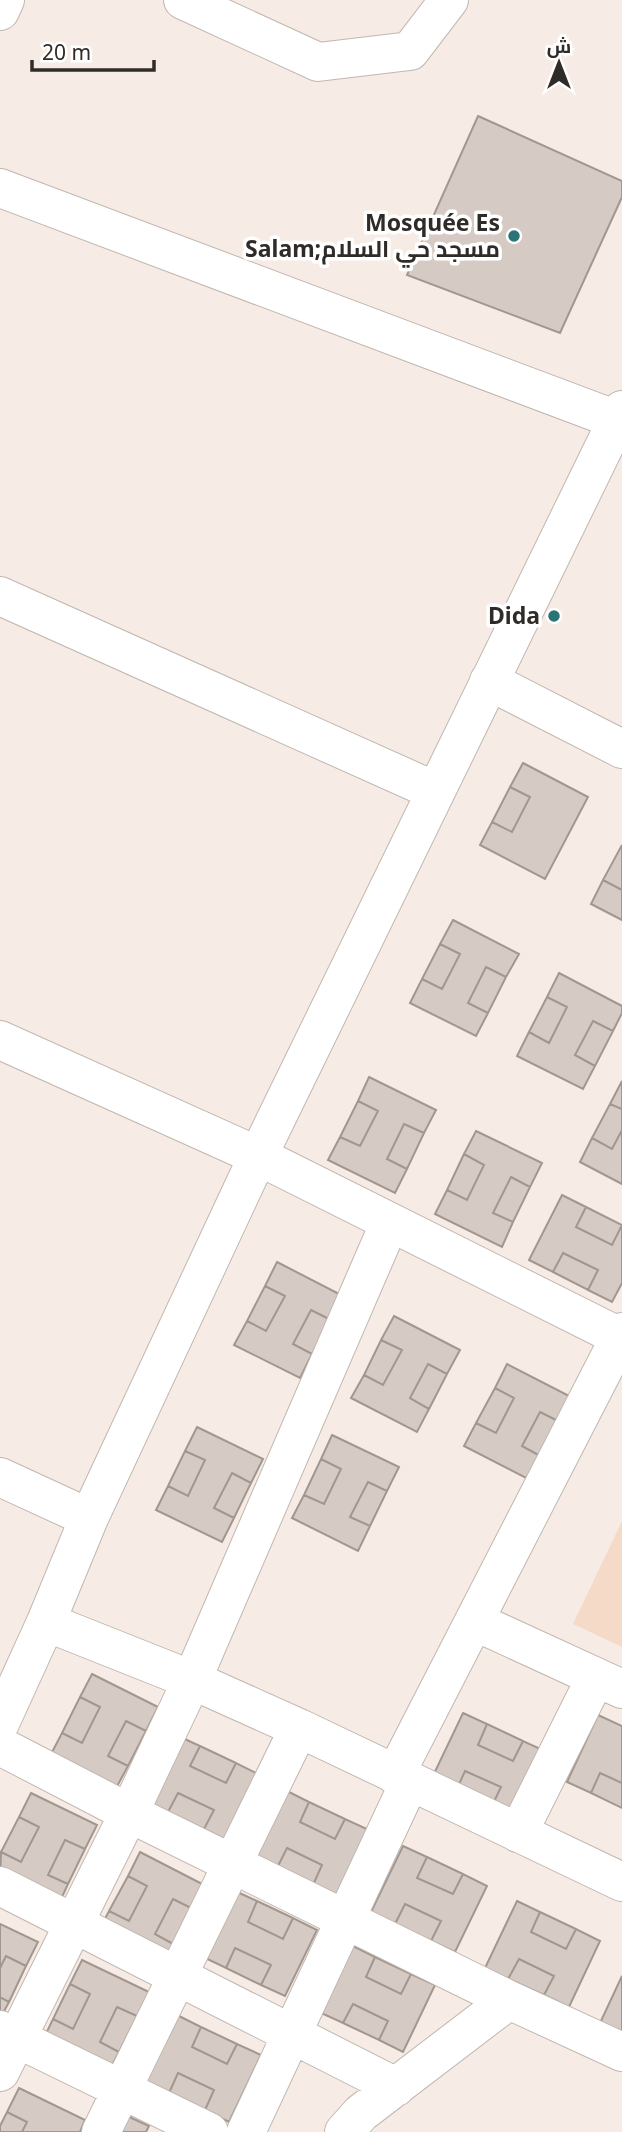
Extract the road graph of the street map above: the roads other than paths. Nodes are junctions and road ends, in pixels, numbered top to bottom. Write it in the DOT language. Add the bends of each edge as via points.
graph roads {
  1 [pos="5,0"];
  2 [pos="183,0"];
  3 [pos="449,0"];
  4 [pos="0,11"];
  5 [pos="0,188"];
  6 [pos="620,415"];
  7 [pos="0,596"];
  8 [pos="489,681"];
  9 [pos="622,749"];
  10 [pos="435,791"];
  11 [pos="0,1040"];
  12 [pos="258,1156"];
  13 [pos="390,1222"];
  14 [pos="621,1334"];
  15 [pos="0,1477"];
  16 [pos="89,1518"];
  17 [pos="474,1621"];
  18 [pos="46,1622"];
  19 [pos="192,1680"];
  20 [pos="609,1683"];
  21 [pos="0,1723"];
  22 [pos="299,1728"];
  23 [pos="0,1746"];
  24 [pos="403,1778"];
  25 [pos="129,1813"];
  26 [pos="518,1833"];
  27 [pos="233,1864"];
  28 [pos="622,1882"];
  29 [pos="0,1886"];
  30 [pos="345,1920"];
  31 [pos="74,1924"];
  32 [pos="178,1976"];
  33 [pos="509,2000"];
  34 [pos="8,2034"];
  35 [pos="292,2034"];
  36 [pos="622,2052"];
  37 [pos="0,2072"];
  38 [pos="396,2087"];
  39 [pos="122,2090"];
  40 [pos="101,2132"];
  41 [pos="209,2132"];
  42 [pos="246,2132"];
  43 [pos="344,2132"];
  1 -- 4 [label="street"];
  2 -- 3 [label="street" via="318,62 410,51"];
  5 -- 6 [label="street"];
  6 -- 8 [label="street"];
  7 -- 10 [label="street"];
  8 -- 9 [label="street"];
  8 -- 10 [label="street"];
  10 -- 12 [label="street"];
  11 -- 12 [label="street"];
  12 -- 13 [label="street"];
  12 -- 16 [label="street"];
  13 -- 14 [label="street"];
  13 -- 19 [label="street"];
  14 -- 17 [label="street"];
  15 -- 16 [label="street"];
  16 -- 18 [label="street"];
  17 -- 20 [label="street"];
  17 -- 24 [label="street"];
  18 -- 19 [label="street"];
  18 -- 21 [label="street"];
  19 -- 22 [label="street"];
  19 -- 25 [label="street"];
  20 -- 26 [label="street"];
  22 -- 24 [label="street"];
  22 -- 27 [label="street"];
  23 -- 25 [label="street"];
  24 -- 26 [label="street"];
  24 -- 30 [label="street"];
  25 -- 27 [label="street"];
  25 -- 31 [label="street"];
  26 -- 28 [label="street"];
  27 -- 30 [label="street"];
  27 -- 32 [label="street"];
  29 -- 31 [label="street"];
  30 -- 33 [label="street"];
  30 -- 35 [label="street"];
  31 -- 32 [label="street"];
  31 -- 34 [label="street"];
  32 -- 35 [label="street"];
  32 -- 39 [label="street"];
  33 -- 36 [label="street"];
  33 -- 38 [label="street"];
  34 -- 37 [label="street"];
  34 -- 39 [label="street"];
  35 -- 38 [label="street"];
  35 -- 42 [label="street"];
  38 -- 43 [label="street"];
  39 -- 40 [label="street"];
  39 -- 41 [label="street"];
}
